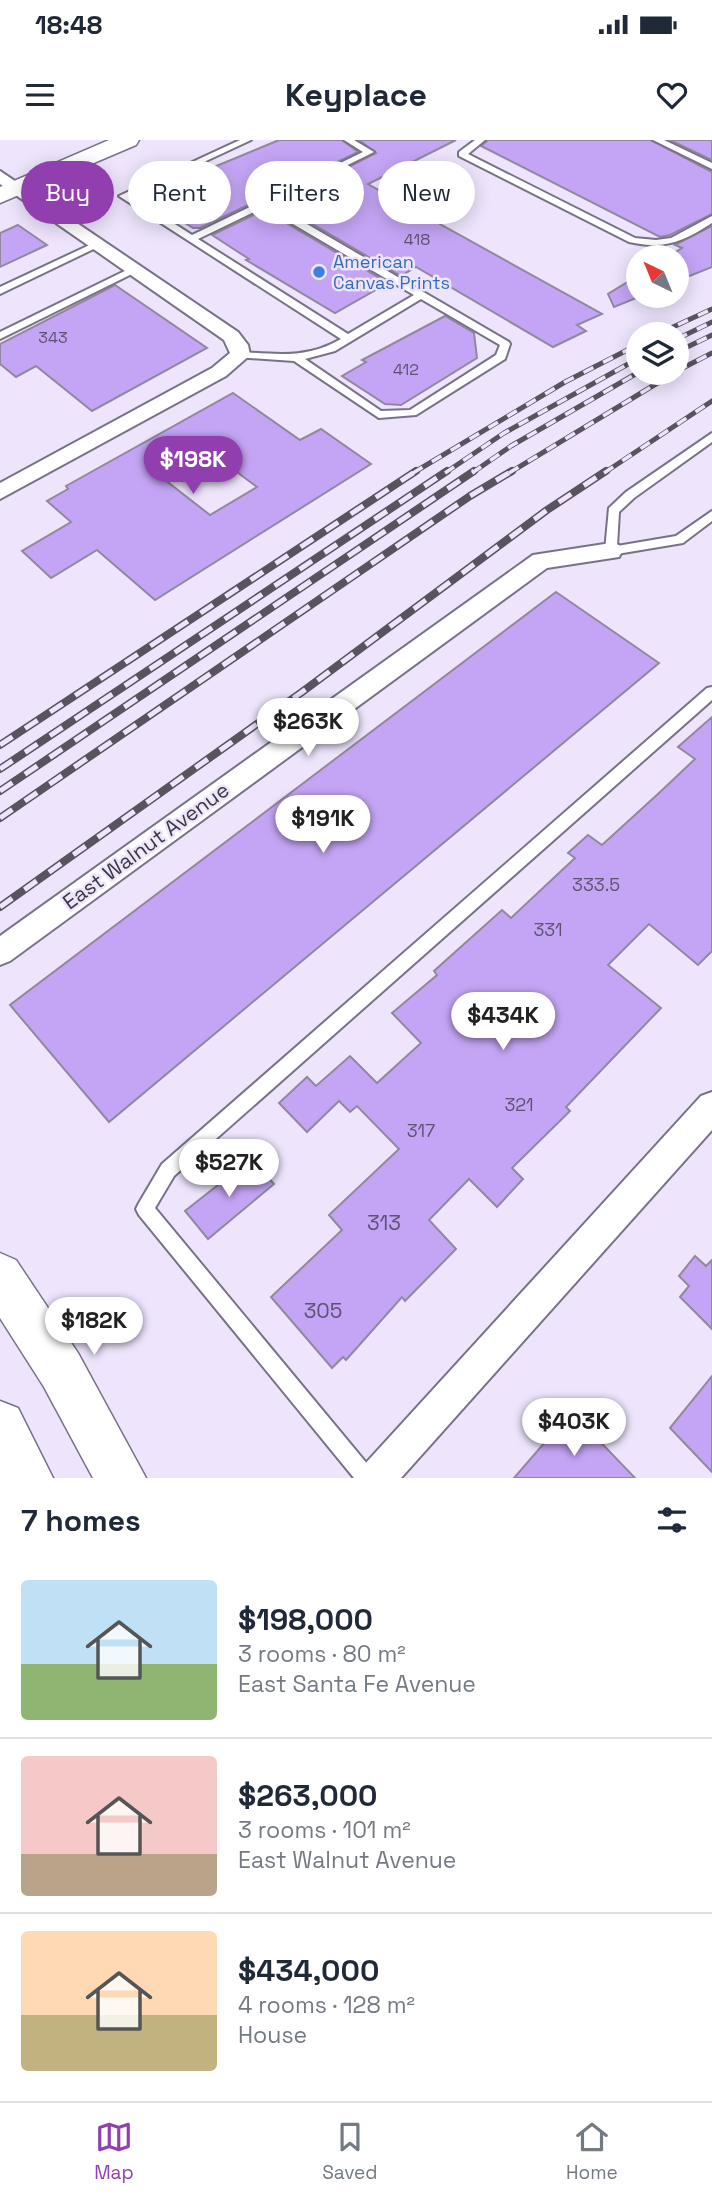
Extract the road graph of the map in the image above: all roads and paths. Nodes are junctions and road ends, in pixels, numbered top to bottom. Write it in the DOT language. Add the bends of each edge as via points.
graph roads {
  1 [pos="128,140"];
  2 [pos="247,140"];
  3 [pos="348,140"];
  4 [pos="481,140"];
  5 [pos="657,140"];
  6 [pos="351,161"];
  7 [pos="712,166"];
  8 [pos="6,187"];
  9 [pos="245,212"];
  10 [pos="712,219"];
  11 [pos="299,224"];
  12 [pos="191,239"];
  13 [pos="99,244"];
  14 [pos="135,269"];
  15 [pos="0,292"];
  16 [pos="419,296"];
  17 [pos="0,336"];
  18 [pos="347,338"];
  19 [pos="240,355"];
  20 [pos="297,358"];
  21 [pos="712,437"];
  22 [pos="0,492"];
  23 [pos="712,515"];
  24 [pos="611,551"];
  25 [pos="712,692"];
  26 [pos="0,951"];
  27 [pos="712,1107"];
  28 [pos="0,1276"];
  29 [pos="0,1426"];
  30 [pos="28,1478"];
  31 [pos="121,1478"];
  32 [pos="366,1478"];
  33 [pos="377,1478"];
  1 -- 8 [label="street"];
  2 -- 12 [label="lane" via="124,196"];
  3 -- 6 [label="lane" via="370,152"];
  4 -- 10 [label="lane" via="462,154 632,240 657,246 673,243"];
  5 -- 7 [label="lane"];
  8 -- 13 [label="street"];
  9 -- 12 [label="lane"];
  11 -- 16 [label="lane"];
  12 -- 18 [label="lane"];
  13 -- 14 [label="street"];
  13 -- 15 [label="lane"];
  14 -- 17 [label="lane"];
  14 -- 19 [label="street" via="231,336"];
  16 -- 18 [label="lane"];
  16 -- 20 [label="lane" via="505,344 501,358 412,413 379,415"];
  18 -- 20 [label="lane" via="331,349"];
  19 -- 20 [label="lane"];
  19 -- 22 [label="street" via="229,366"];
  21 -- 24 [label="lane" via="613,511"];
  23 -- 24 [label="lane" via="679,540"];
  24 -- 26 [label="street, East Walnut Avenue" via="541,561"];
  25 -- 32 [label="lane" via="168,1170 145,1209"];
  27 -- 33 [label="street"];
  28 -- 31 [label="street" via="61,1370"];
  29 -- 30 [label="street"];
}
